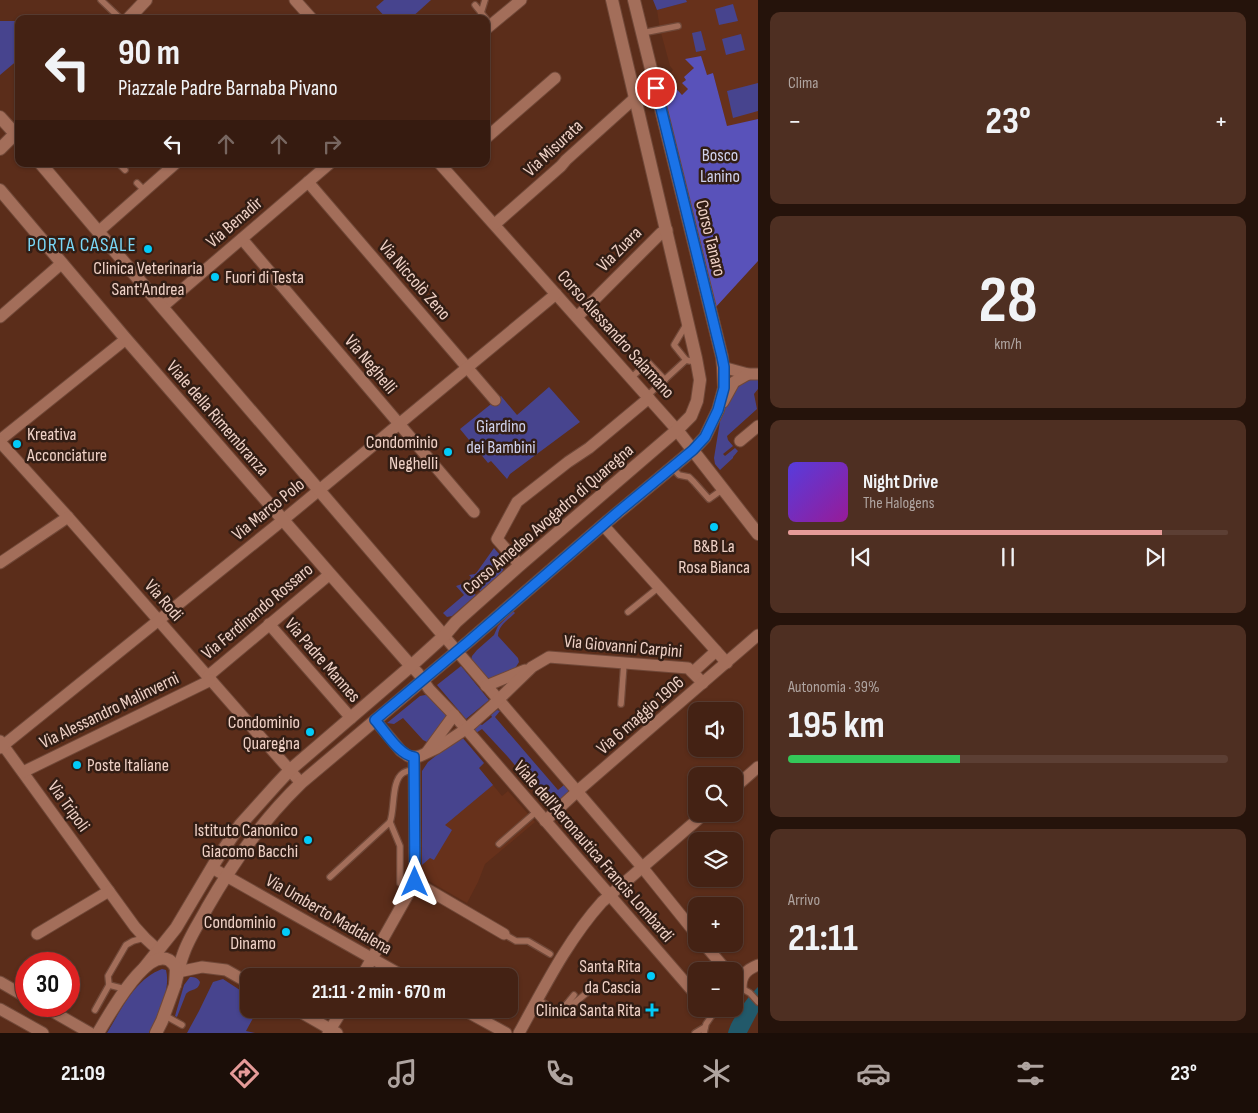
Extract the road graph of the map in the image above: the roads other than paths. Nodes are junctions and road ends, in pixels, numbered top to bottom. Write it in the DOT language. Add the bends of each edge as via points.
graph roads {
  1 [pos="101,0"];
  2 [pos="146,0"];
  3 [pos="295,0"];
  4 [pos="485,0"];
  5 [pos="520,0"];
  6 [pos="612,0"];
  7 [pos="634,0"];
  8 [pos="475,5"];
  9 [pos="481,13"];
  10 [pos="116,15"];
  11 [pos="132,15"];
  12 [pos="308,15"];
  13 [pos="490,26"];
  14 [pos="678,26"];
  15 [pos="642,33"];
  16 [pos="555,78"];
  17 [pos="636,97"];
  18 [pos="0,117"];
  19 [pos="15,132"];
  20 [pos="490,135"];
  21 [pos="15,136"];
  22 [pos="0,149"];
  23 [pos="43,167"];
  24 [pos="171,167"];
  25 [pos="326,167"];
  26 [pos="444,168"];
  27 [pos="308,182"];
  28 [pos="0,190"];
  29 [pos="495,224"];
  30 [pos="667,230"];
  31 [pos="98,232"];
  32 [pos="242,239"];
  33 [pos="62,263"];
  34 [pos="556,294"];
  35 [pos="162,307"];
  36 [pos="0,316"];
  37 [pos="576,317"];
  38 [pos="688,324"];
  39 [pos="126,339"];
  40 [pos="691,359"];
  41 [pos="467,367"];
  42 [pos="724,367"];
  43 [pos="753,374"];
  44 [pos="631,378"];
  45 [pos="662,382"];
  46 [pos="648,397"];
  47 [pos="495,400"];
  48 [pos="718,410"];
  49 [pos="399,424"];
  50 [pos="758,426"];
  51 [pos="677,430"];
  52 [pos="0,441"];
  53 [pos="740,441"];
  54 [pos="693,450"];
  55 [pos="672,467"];
  56 [pos="723,489"];
  57 [pos="318,490"];
  58 [pos="474,512"];
  59 [pos="68,517"];
  60 [pos="283,520"];
  61 [pos="603,525"];
  62 [pos="758,534"];
  63 [pos="0,563"];
  64 [pos="520,565"];
  65 [pos="330,574"];
  66 [pos="659,587"];
  67 [pos="628,612"];
  68 [pos="158,620"];
  69 [pos="270,624"];
  70 [pos="758,635"];
  71 [pos="444,636"];
  72 [pos="456,651"];
  73 [pos="716,651"];
  74 [pos="624,663"];
  75 [pos="727,663"];
  76 [pos="412,666"];
  77 [pos="532,667"];
  78 [pos="693,672"];
  79 [pos="209,678"];
  80 [pos="422,680"];
  81 [pos="703,683"];
  82 [pos="486,686"];
  83 [pos="498,699"];
  84 [pos="621,704"];
  85 [pos="454,715"];
  86 [pos="351,718"];
  87 [pos="375,720"];
  88 [pos="466,729"];
  89 [pos="1,745"];
  90 [pos="420,755"];
  91 [pos="758,767"];
  92 [pos="415,769"];
  93 [pos="290,770"];
  94 [pos="23,772"];
  95 [pos="743,780"];
  96 [pos="301,783"];
  97 [pos="577,792"];
  98 [pos="537,811"];
  99 [pos="545,821"];
  100 [pos="390,822"];
  101 [pos="695,822"];
  102 [pos="498,844"];
  103 [pos="642,867"];
  104 [pos="212,868"];
  105 [pos="225,876"];
  106 [pos="330,877"];
  107 [pos="415,882"];
  108 [pos="400,883"];
  109 [pos="109,891"];
  110 [pos="610,895"];
  111 [pos="688,924"];
  112 [pos="37,934"];
  113 [pos="504,934"];
  114 [pos="144,938"];
  115 [pos="158,950"];
  116 [pos="711,952"];
  117 [pos="550,954"];
  118 [pos="372,959"];
  119 [pos="719,962"];
  120 [pos="758,965"];
  121 [pos="144,968"];
  122 [pos="367,968"];
  123 [pos="388,968"];
  124 [pos="178,972"];
  125 [pos="743,977"];
  126 [pos="240,978"];
  127 [pos="0,982"];
  128 [pos="109,985"];
  129 [pos="175,985"];
  130 [pos="688,986"];
  131 [pos="594,987"];
  132 [pos="125,989"];
  133 [pos="15,991"];
  134 [pos="743,991"];
  135 [pos="574,995"];
  136 [pos="538,999"];
  137 [pos="758,1002"];
  138 [pos="567,1004"];
  139 [pos="0,1009"];
  140 [pos="95,1010"];
  141 [pos="164,1015"];
  142 [pos="62,1017"];
  143 [pos="710,1017"];
  144 [pos="309,1018"];
  145 [pos="339,1018"];
  146 [pos="478,1018"];
  147 [pos="182,1025"];
  148 [pos="704,1030"];
  149 [pos="332,1032"];
  150 [pos="43,1033"];
  151 [pos="90,1033"];
  152 [pos="98,1033"];
  153 [pos="156,1033"];
  154 [pos="506,1033"];
  155 [pos="519,1033"];
  156 [pos="695,1033"];
  1 -- 10 [label="lane"];
  2 -- 11 [label="main road"];
  3 -- 12 [label="street"];
  4 -- 9 [label="lane"];
  5 -- 13 [label="street"];
  6 -- 17 [label="main road"];
  7 -- 15 [label="main road, Corso Tanaro"];
  8 -- 9 [label="lane"];
  14 -- 15 [label="lane"];
  15 -- 42 [label="main road, Corso Tanaro"];
  16 -- 20 [label="street"];
  17 -- 29 [label="street, Via Misurata"];
  17 -- 30 [label="main road"];
  18 -- 19 [label="main road"];
  21 -- 22 [label="main road"];
  23 -- 31 [label="main road, Viale della Rimembranza"];
  24 -- 31 [label="street" via="141,187"];
  25 -- 27 [label="street, Via Benadir"];
  26 -- 29 [label="street, Corso Alessandro Salamano"];
  27 -- 32 [label="street, Via Benadir"];
  27 -- 41 [label="street, Via Niccolò Zeno"];
  28 -- 33 [label="main road, Viale della Rimembranza"];
  29 -- 34 [label="street, Corso Alessandro Salamano"];
  30 -- 37 [label="street, Via Zuara" via="661,232"];
  30 -- 38 [label="main road"];
  31 -- 35 [label="main road, Viale della Rimembranza"];
  32 -- 35 [label="street, Via Benadir"];
  32 -- 49 [label="street, Via Neghelli"];
  33 -- 36 [label="street"];
  33 -- 39 [label="main road, Viale della Rimembranza"];
  34 -- 37 [label="street, Corso Alessandro Salamano"];
  34 -- 41 [label="street, Via Marco Polo"];
  35 -- 57 [label="main road, Viale della Rimembranza"];
  37 -- 44 [label="street, Corso Alessandro Salamano"];
  38 -- 40 [label="main road"];
  38 -- 40 [label="lane" via="674,345"];
  39 -- 52 [label="street"];
  39 -- 60 [label="main road, Viale della Rimembranza"];
  40 -- 45 [label="lane"];
  40 -- 51 [label="main road" via="700,380 697,401 691,416"];
  41 -- 47 [label="street, Via Niccolò Zeno"];
  41 -- 49 [label="street, Via Marco Polo"];
  42 -- 43 [label="street"];
  42 -- 48 [label="main road, Corso Tanaro" via="724,388"];
  43 -- 48 [label="street" via="734,382"];
  44 -- 45 [label="lane" via="648,362"];
  44 -- 46 [label="street, Corso Alessandro Salamano"];
  45 -- 46 [label="lane"];
  46 -- 51 [label="street, Corso Alessandro Salamano"];
  46 -- 64 [label="street" via="517,502 497,539"];
  48 -- 54 [label="main road, Corso Tanaro" via="705,437"];
  49 -- 57 [label="street, Via Marco Polo"];
  49 -- 58 [label="street, Via Neghelli"];
  50 -- 53 [label="street"];
  51 -- 54 [label="main road, Corso Alessandro Salamano"];
  51 -- 64 [label="main road, Corso Amedeo Avogadro di Quaregna"];
  52 -- 59 [label="street, Via Rodi"];
  54 -- 55 [label="main road"];
  54 -- 56 [label="main road, Corso Alessandro Salamano"];
  55 -- 56 [label="lane" via="679,475 689,477 709,499"];
  55 -- 61 [label="main road"];
  56 -- 62 [label="main road, Corso Alessandro Salamano"];
  57 -- 60 [label="street, Via Marco Polo"];
  57 -- 71 [label="main road, Viale della Rimembranza"];
  59 -- 63 [label="street"];
  59 -- 68 [label="street, Via Rodi"];
  60 -- 65 [label="main road, Viale della Rimembranza"];
  60 -- 68 [label="street, Via Marco Polo"];
  61 -- 66 [label="street"];
  61 -- 72 [label="main road"];
  64 -- 71 [label="main road, Corso Amedeo Avogadro di Quaregna"];
  65 -- 69 [label="street, Via Ferdinando Rossaro"];
  65 -- 76 [label="main road, Viale della Rimembranza"];
  66 -- 67 [label="lane"];
  66 -- 73 [label="street"];
  68 -- 79 [label="street, Via Rodi"];
  68 -- 89 [label="street, Via Marco Polo"];
  69 -- 79 [label="street, Via Ferdinando Rossaro"];
  69 -- 86 [label="street, Via Padre Mannes"];
  70 -- 75 [label="street, Via 6 maggio 1906"];
  71 -- 72 [label="street, Viale dell'Aeronautica Francis Lombardi"];
  71 -- 76 [label="main road, Corso Amedeo Avogadro di Quaregna"];
  72 -- 80 [label="main road"];
  72 -- 82 [label="street, Viale dell'Aeronautica Francis Lombardi"];
  73 -- 75 [label="street"];
  73 -- 78 [label="street, Via Giovanni Carpini"];
  74 -- 77 [label="street, Via Giovanni Carpini" via="549,657"];
  74 -- 78 [label="street, Via Giovanni Carpini" via="688,668"];
  74 -- 84 [label="lane"];
  75 -- 81 [label="street, Via 6 maggio 1906"];
  76 -- 80 [label="street, Viale dell'Aeronautica Francis Lombardi"];
  76 -- 86 [label="main road, Corso Amedeo Avogadro di Quaregna"];
  77 -- 82 [label="street"];
  77 -- 83 [label="street"];
  78 -- 81 [label="street, Via Giovanni Carpini"];
  79 -- 93 [label="street, Via Rodi"];
  79 -- 94 [label="street, Via Alessandro Malinverni"];
  80 -- 85 [label="street, Viale dell'Aeronautica Francis Lombardi"];
  80 -- 87 [label="main road"];
  81 -- 97 [label="street, Via 6 maggio 1906"];
  82 -- 83 [label="street, Viale dell'Aeronautica Francis Lombardi"];
  83 -- 88 [label="street"];
  83 -- 97 [label="street, Viale dell'Aeronautica Francis Lombardi"];
  85 -- 88 [label="street, Viale dell'Aeronautica Francis Lombardi"];
  85 -- 90 [label="street"];
  86 -- 93 [label="main road"];
  87 -- 90 [label="street" via="401,751 408,756"];
  87 -- 96 [label="main road"];
  88 -- 90 [label="street"];
  88 -- 98 [label="street, Viale dell'Aeronautica Francis Lombardi"];
  89 -- 94 [label="street, Via Tripoli"];
  90 -- 92 [label="street"];
  91 -- 95 [label="street"];
  92 -- 100 [label="lane" via="404,772 397,780"];
  92 -- 107 [label="street"];
  93 -- 96 [label="street, Via Rodi"];
  93 -- 104 [label="main road" via="240,825"];
  94 -- 109 [label="street, Via Tripoli"];
  96 -- 105 [label="main road" via="253,836"];
  97 -- 99 [label="street, Via 6 maggio 1906"];
  97 -- 103 [label="street, Viale dell'Aeronautica Francis Lombardi"];
  98 -- 99 [label="street, Viale dell'Aeronautica Francis Lombardi"];
  98 -- 102 [label="lane"];
  99 -- 110 [label="street, Viale dell'Aeronautica Francis Lombardi"];
  100 -- 106 [label="lane"];
  100 -- 108 [label="lane" via="400,846"];
  101 -- 103 [label="street"];
  103 -- 110 [label="street"];
  103 -- 111 [label="street, Viale dell'Aeronautica Francis Lombardi"];
  104 -- 105 [label="street, Via Umberto Maddalena"];
  104 -- 115 [label="main road" via="176,928"];
  105 -- 118 [label="street, Via Umberto Maddalena"];
  105 -- 124 [label="main road" via="182,955"];
  107 -- 113 [label="street"];
  107 -- 118 [label="street"];
  109 -- 112 [label="street"];
  109 -- 114 [label="street, Via Tripoli"];
  110 -- 130 [label="street, Viale dell'Aeronautica Francis Lombardi"];
  110 -- 136 [label="street" via="570,943"];
  113 -- 117 [label="lane" via="528,941"];
  114 -- 115 [label="street, Via Tripoli"];
  114 -- 128 [label="lane" via="126,945 108,976"];
  115 -- 121 [label="main road"];
  116 -- 119 [label="street"];
  118 -- 122 [label="street"];
  118 -- 123 [label="street, Via Umberto Maddalena"];
  120 -- 125 [label="street"];
  121 -- 129 [label="main road" via="160,959 169,960 176,969"];
  121 -- 132 [label="main road"];
  124 -- 126 [label="street" via="202,967 226,970"];
  124 -- 129 [label="main road"];
  127 -- 133 [label="street"];
  128 -- 132 [label="lane"];
  128 -- 140 [label="lane"];
  129 -- 141 [label="main road"];
  131 -- 138 [label="lane" via="572,1005"];
  132 -- 152 [label="main road"];
  134 -- 137 [label="lane"];
  135 -- 138 [label="lane"];
  136 -- 138 [label="lane" via="555,1010 561,1011"];
  136 -- 155 [label="street"];
  139 -- 150 [label="street"];
  141 -- 147 [label="lane"];
  141 -- 153 [label="main road"];
  142 -- 151 [label="street"];
  143 -- 148 [label="lane"];
  144 -- 149 [label="street"];
  145 -- 149 [label="street"];
  146 -- 154 [label="street"];
  148 -- 156 [label="lane"];
}
